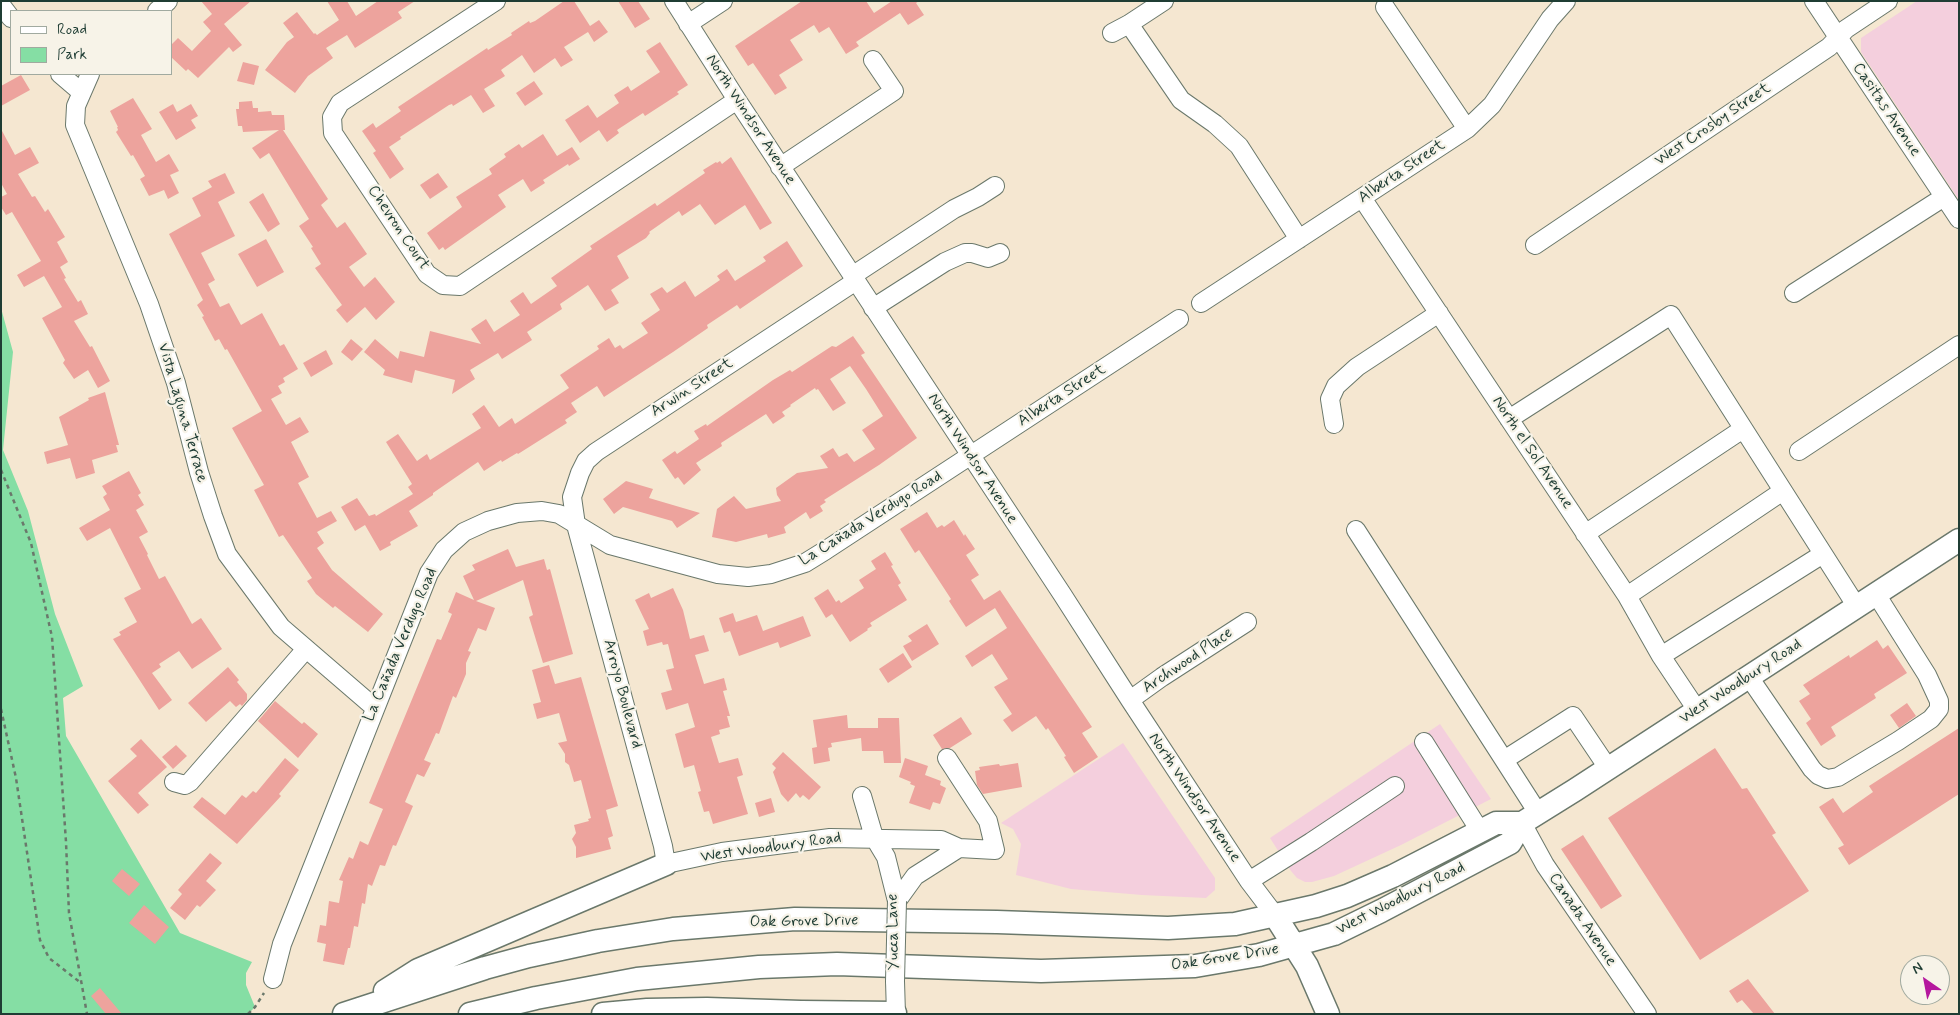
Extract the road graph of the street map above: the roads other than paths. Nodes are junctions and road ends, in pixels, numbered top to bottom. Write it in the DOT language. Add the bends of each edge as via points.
graph roads {
  1 [pos="168,1"];
  2 [pos="496,1"];
  3 [pos="674,1"];
  4 [pos="723,1"];
  5 [pos="1164,1"];
  6 [pos="1566,1"];
  7 [pos="1814,1"];
  8 [pos="1888,1"];
  9 [pos="1,5"];
  10 [pos="1385,7"];
  11 [pos="158,10"];
  12 [pos="10,17"];
  13 [pos="688,24"];
  14 [pos="1130,24"];
  15 [pos="1112,33"];
  16 [pos="1838,38"];
  17 [pos="873,60"];
  18 [pos="61,75"];
  19 [pos="90,75"];
  20 [pos="81,92"];
  21 [pos="737,100"];
  22 [pos="1467,129"];
  23 [pos="780,167"];
  24 [pos="995,186"];
  25 [pos="1944,197"];
  26 [pos="1362,198"];
  27 [pos="1959,219"];
  28 [pos="1300,240"];
  29 [pos="1535,245"];
  30 [pos="1000,253"];
  31 [pos="854,278"];
  32 [pos="1794,293"];
  33 [pos="1201,303"];
  34 [pos="873,308"];
  35 [pos="1439,313"];
  36 [pos="1179,319"];
  37 [pos="1959,346"];
  38 [pos="1509,419"];
  39 [pos="1334,424"];
  40 [pos="1743,429"];
  41 [pos="1799,451"];
  42 [pos="970,456"];
  43 [pos="1783,491"];
  44 [pos="576,525"];
  45 [pos="1356,530"];
  46 [pos="1586,534"];
  47 [pos="1959,540"];
  48 [pos="1824,554"];
  49 [pos="1876,594"];
  50 [pos="1626,596"];
  51 [pos="1857,606"];
  52 [pos="1248,622"];
  53 [pos="306,649"];
  54 [pos="1661,656"];
  55 [pos="1750,677"];
  56 [pos="1130,700"];
  57 [pos="374,708"];
  58 [pos="1697,710"];
  59 [pos="1424,742"];
  60 [pos="947,758"];
  61 [pos="1504,760"];
  62 [pos="1608,768"];
  63 [pos="174,782"];
  64 [pos="1395,786"];
  65 [pos="862,796"];
  66 [pos="1530,818"];
  67 [pos="1480,831"];
  68 [pos="874,837"];
  69 [pos="959,848"];
  70 [pos="666,864"];
  71 [pos="1249,881"];
  72 [pos="896,901"];
  73 [pos="1274,914"];
  74 [pos="1294,945"];
  75 [pos="273,979"];
  76 [pos="349,1011"];
  77 [pos="803,1013"];
  78 [pos="895,1013"];
  79 [pos="470,1014"];
  80 [pos="603,1014"];
  81 [pos="1328,1014"];
  82 [pos="1647,1014"];
  1 -- 11 [label="street"];
  2 -- 21 [label="street, Chevron Court" via="340,103 332,117 333,133 427,274 443,285 460,286"];
  3 -- 13 [label="street, North Windsor Avenue"];
  4 -- 13 [label="street"];
  5 -- 14 [label="street"];
  6 -- 22 [label="street, Alberta Street" via="1550,19 1492,105"];
  7 -- 16 [label="street, Casitas Avenue"];
  8 -- 16 [label="street, West Crosby Street"];
  9 -- 12 [label="street"];
  10 -- 22 [label="street"];
  13 -- 21 [label="street, North Windsor Avenue"];
  14 -- 15 [label="street"];
  14 -- 28 [label="street" via="1181,100 1239,146"];
  16 -- 25 [label="street, Casitas Avenue"];
  16 -- 29 [label="street, West Crosby Street"];
  17 -- 23 [label="street" via="894,91"];
  18 -- 20 [label="street"];
  19 -- 20 [label="street, Vista Laguna Terrace"];
  20 -- 53 [label="street, Vista Laguna Terrace" via="75,125 152,313 227,554 281,627"];
  21 -- 23 [label="street, North Windsor Avenue"];
  22 -- 26 [label="street, Alberta Street"];
  23 -- 31 [label="street, North Windsor Avenue"];
  24 -- 31 [label="street, Arwin Street" via="954,209"];
  25 -- 27 [label="street, Casitas Avenue"];
  25 -- 32 [label="street"];
  26 -- 28 [label="street, Alberta Street"];
  26 -- 35 [label="street, North el Sol Avenue"];
  28 -- 33 [label="street, Alberta Street"];
  30 -- 34 [label="street" via="988,258 964,253"];
  31 -- 34 [label="street, North Windsor Avenue"];
  31 -- 44 [label="street, Arwin Street" via="596,452 586,461 572,498"];
  34 -- 42 [label="street, North Windsor Avenue"];
  35 -- 38 [label="street, North el Sol Avenue"];
  35 -- 39 [label="street" via="1357,367 1336,386 1330,399"];
  36 -- 42 [label="street, Alberta Street"];
  37 -- 41 [label="street"];
  38 -- 40 [label="street" via="1671,315"];
  38 -- 46 [label="street, North el Sol Avenue"];
  40 -- 43 [label="street"];
  40 -- 46 [label="street"];
  42 -- 44 [label="street, La Cañada Verdugo Road" via="805,563 771,574 748,578 718,574 610,545"];
  42 -- 56 [label="street, North Windsor Avenue"];
  43 -- 48 [label="street"];
  43 -- 50 [label="street"];
  44 -- 57 [label="street, La Cañada Verdugo Road" via="559,514 542,511 517,513 488,520 464,532 444,550 429,573"];
  44 -- 70 [label="street, Arroyo Boulevard"];
  45 -- 61 [label="street, Canada Avenue"];
  46 -- 50 [label="street, North el Sol Avenue"];
  47 -- 49 [label="main road, West Woodbury Road"];
  48 -- 51 [label="street"];
  48 -- 54 [label="street"];
  49 -- 51 [label="main road, West Woodbury Road"];
  49 -- 55 [label="street" via="1927,675 1939,701 1939,709 1931,719 1898,741 1855,768 1827,779 1812,769"];
  50 -- 54 [label="street, North el Sol Avenue"];
  51 -- 55 [label="main road, West Woodbury Road"];
  52 -- 56 [label="street, Archwood Place"];
  53 -- 57 [label="street, Vista Laguna Terrace"];
  53 -- 63 [label="street" via="190,782 185,785"];
  54 -- 58 [label="street, North el Sol Avenue"];
  55 -- 58 [label="main road, West Woodbury Road"];
  56 -- 71 [label="street, North Windsor Avenue"];
  57 -- 75 [label="street, La Cañada Verdugo Road" via="282,944"];
  58 -- 62 [label="main road, West Woodbury Road"];
  59 -- 67 [label="street"];
  60 -- 69 [label="street, West Woodbury Road" via="988,820 995,850"];
  61 -- 62 [label="street" via="1572,716"];
  61 -- 66 [label="street, Canada Avenue"];
  62 -- 66 [label="main road, West Woodbury Road"];
  64 -- 71 [label="street"];
  65 -- 68 [label="street, Yucca Lane"];
  66 -- 67 [label="main road, West Woodbury Road" via="1496,823"];
  66 -- 74 [label="main road, West Woodbury Road" via="1510,843 1447,877 1334,934"];
  66 -- 82 [label="street, Canada Avenue" via="1545,865"];
  67 -- 73 [label="main road, West Woodbury Road" via="1347,896"];
  68 -- 69 [label="street, West Woodbury Road" via="941,840"];
  68 -- 70 [label="street, West Woodbury Road" via="766,845"];
  68 -- 72 [label="street, Yucca Lane" via="886,857"];
  69 -- 72 [label="street" via="915,876"];
  70 -- 76 [label="main road" via="418,970"];
  71 -- 73 [label="street, North Windsor Avenue"];
  72 -- 78 [label="street, Yucca Lane, bridge"];
  73 -- 74 [label="main road"];
  73 -- 76 [label="main road, Oak Grove Drive" via="1235,924 1168,928 795,919 673,929 529,956"];
  74 -- 79 [label="main road, Oak Grove Drive" via="1196,966 1144,969 1041,971 837,964 759,967 637,979"];
  74 -- 81 [label="main road"];
  77 -- 78 [label="main road"];
  77 -- 80 [label="main road" via="707,1009"];
}
